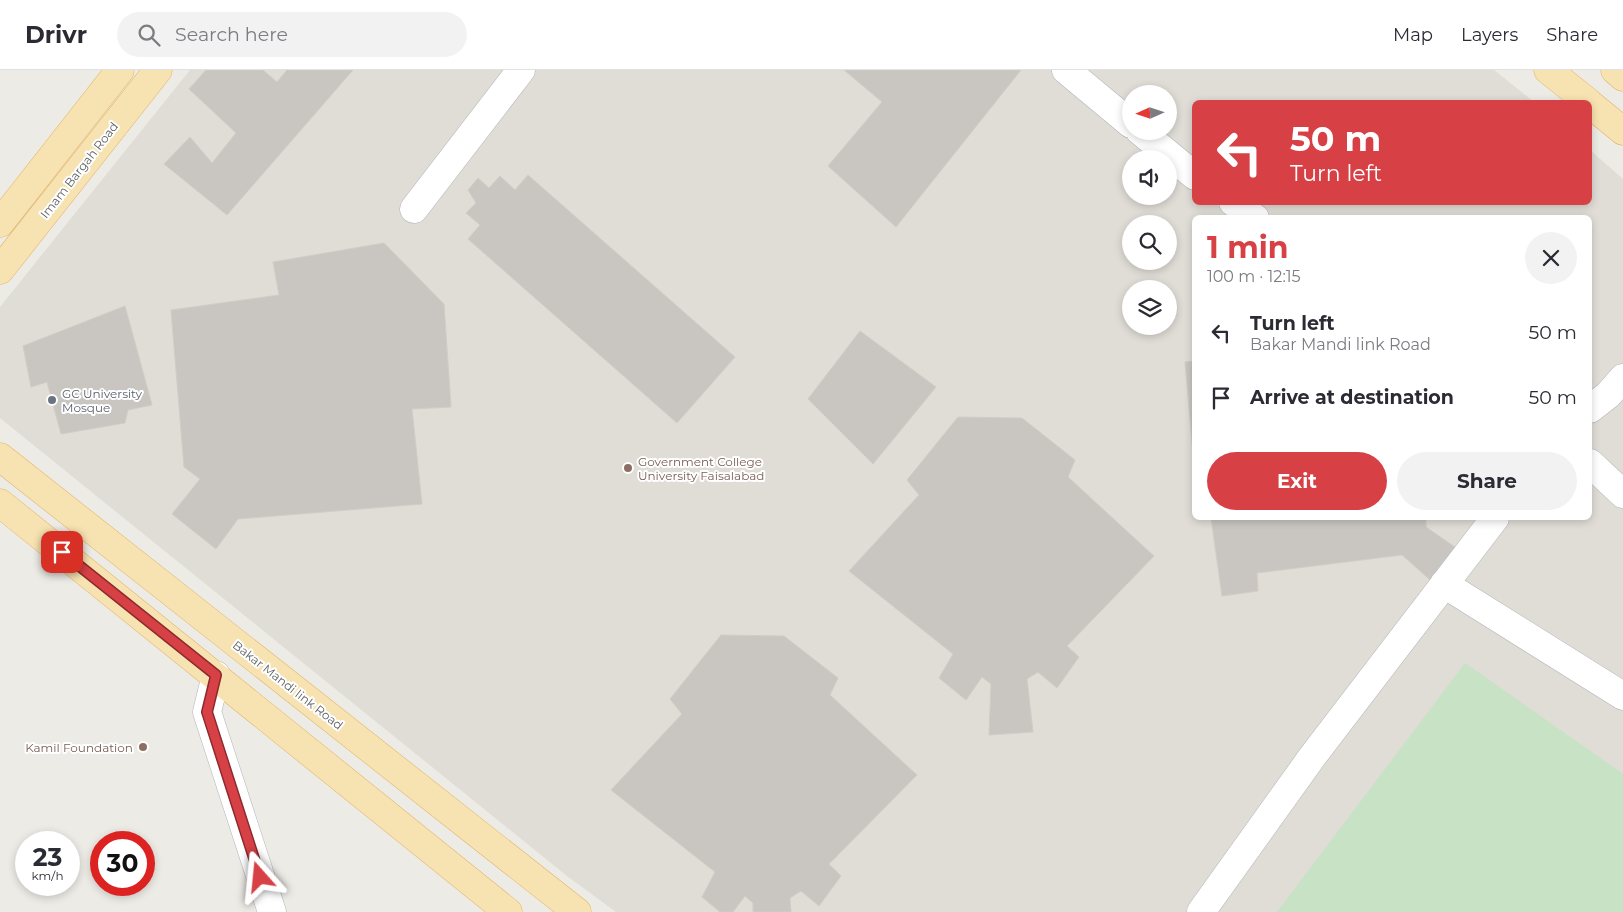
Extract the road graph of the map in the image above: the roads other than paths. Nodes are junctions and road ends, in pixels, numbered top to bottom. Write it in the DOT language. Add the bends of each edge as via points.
graph roads {
  1 [pos="120,70"];
  2 [pos="158,70"];
  3 [pos="521,70"];
  4 [pos="1066,70"];
  5 [pos="1548,70"];
  6 [pos="1615,70"];
  7 [pos="1623,76"];
  8 [pos="1585,100"];
  9 [pos="1592,105"];
  10 [pos="1122,117"];
  11 [pos="1623,131"];
  12 [pos="1151,140"];
  13 [pos="1192,174"];
  14 [pos="1237,205"];
  15 [pos="414,209"];
  16 [pos="1251,215"];
  17 [pos="0,223"];
  18 [pos="0,270"];
  19 [pos="1623,378"];
  20 [pos="1592,407"];
  21 [pos="0,457"];
  22 [pos="1592,465"];
  23 [pos="1623,494"];
  24 [pos="0,503"];
  25 [pos="1493,520"];
  26 [pos="1444,584"];
  27 [pos="216,675"];
  28 [pos="1623,696"];
  29 [pos="272,912"];
  30 [pos="508,912"];
  31 [pos="577,912"];
  32 [pos="1201,912"];
  1 -- 17 [label="main road"];
  2 -- 18 [label="main road, Imam Bargah Road"];
  3 -- 15 [label="street"];
  4 -- 10 [label="street"];
  5 -- 8 [label="main road"];
  6 -- 7 [label="main road"];
  9 -- 11 [label="main road"];
  12 -- 13 [label="street"];
  14 -- 16 [label="street"];
  19 -- 20 [label="street"];
  21 -- 31 [label="main road, Bakar Mandi link Road"];
  22 -- 23 [label="street"];
  24 -- 27 [label="main road"];
  25 -- 26 [label="street"];
  26 -- 28 [label="street"];
  26 -- 32 [label="street" via="1312,757"];
  27 -- 29 [label="street" via="207,712"];
  27 -- 30 [label="main road"];
}
